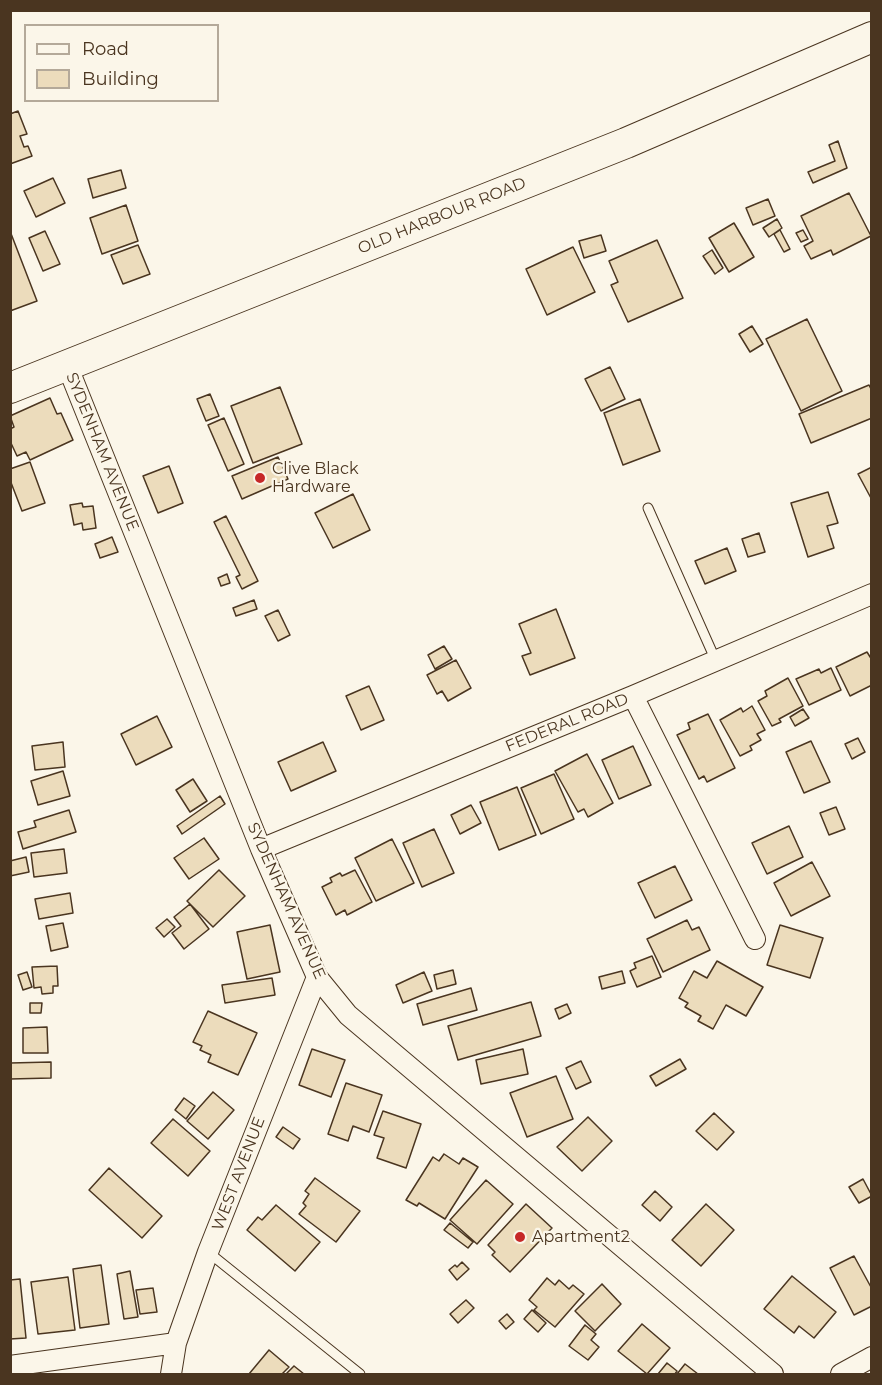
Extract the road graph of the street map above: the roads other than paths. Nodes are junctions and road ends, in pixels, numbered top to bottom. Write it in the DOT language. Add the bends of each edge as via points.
graph roads {
  1 [pos="872,37"];
  2 [pos="67,365"];
  3 [pos="10,388"];
  4 [pos="648,508"];
  5 [pos="872,594"];
  6 [pos="716,661"];
  7 [pos="633,696"];
  8 [pos="261,849"];
  9 [pos="755,939"];
  10 [pos="317,977"];
  11 [pos="208,1252"];
  12 [pos="176,1343"];
  13 [pos="872,1357"];
  14 [pos="10,1366"];
  15 [pos="171,1374"];
  16 [pos="360,1374"];
  17 [pos="773,1374"];
  18 [pos="841,1374"];
  1 -- 2 [label="main road, OLD HARBOUR ROAD" via="626,143"];
  2 -- 3 [label="main road, OLD HARBOUR ROAD"];
  2 -- 8 [label="street, SYDENHAM AVENUE"];
  4 -- 6 [label="lane"];
  5 -- 6 [label="street, FEDERAL ROAD"];
  6 -- 7 [label="street, FEDERAL ROAD"];
  7 -- 8 [label="street, FEDERAL ROAD"];
  7 -- 9 [label="street"];
  8 -- 10 [label="street, SYDENHAM AVENUE"];
  10 -- 11 [label="street, WEST AVENUE"];
  10 -- 17 [label="street, SYDENHAM AVENUE" via="348,1015"];
  11 -- 12 [label="street, WEST AVENUE"];
  11 -- 16 [label="lane"];
  12 -- 14 [label="street"];
  12 -- 15 [label="street, WEST AVENUE"];
  13 -- 18 [label="street"];
}
